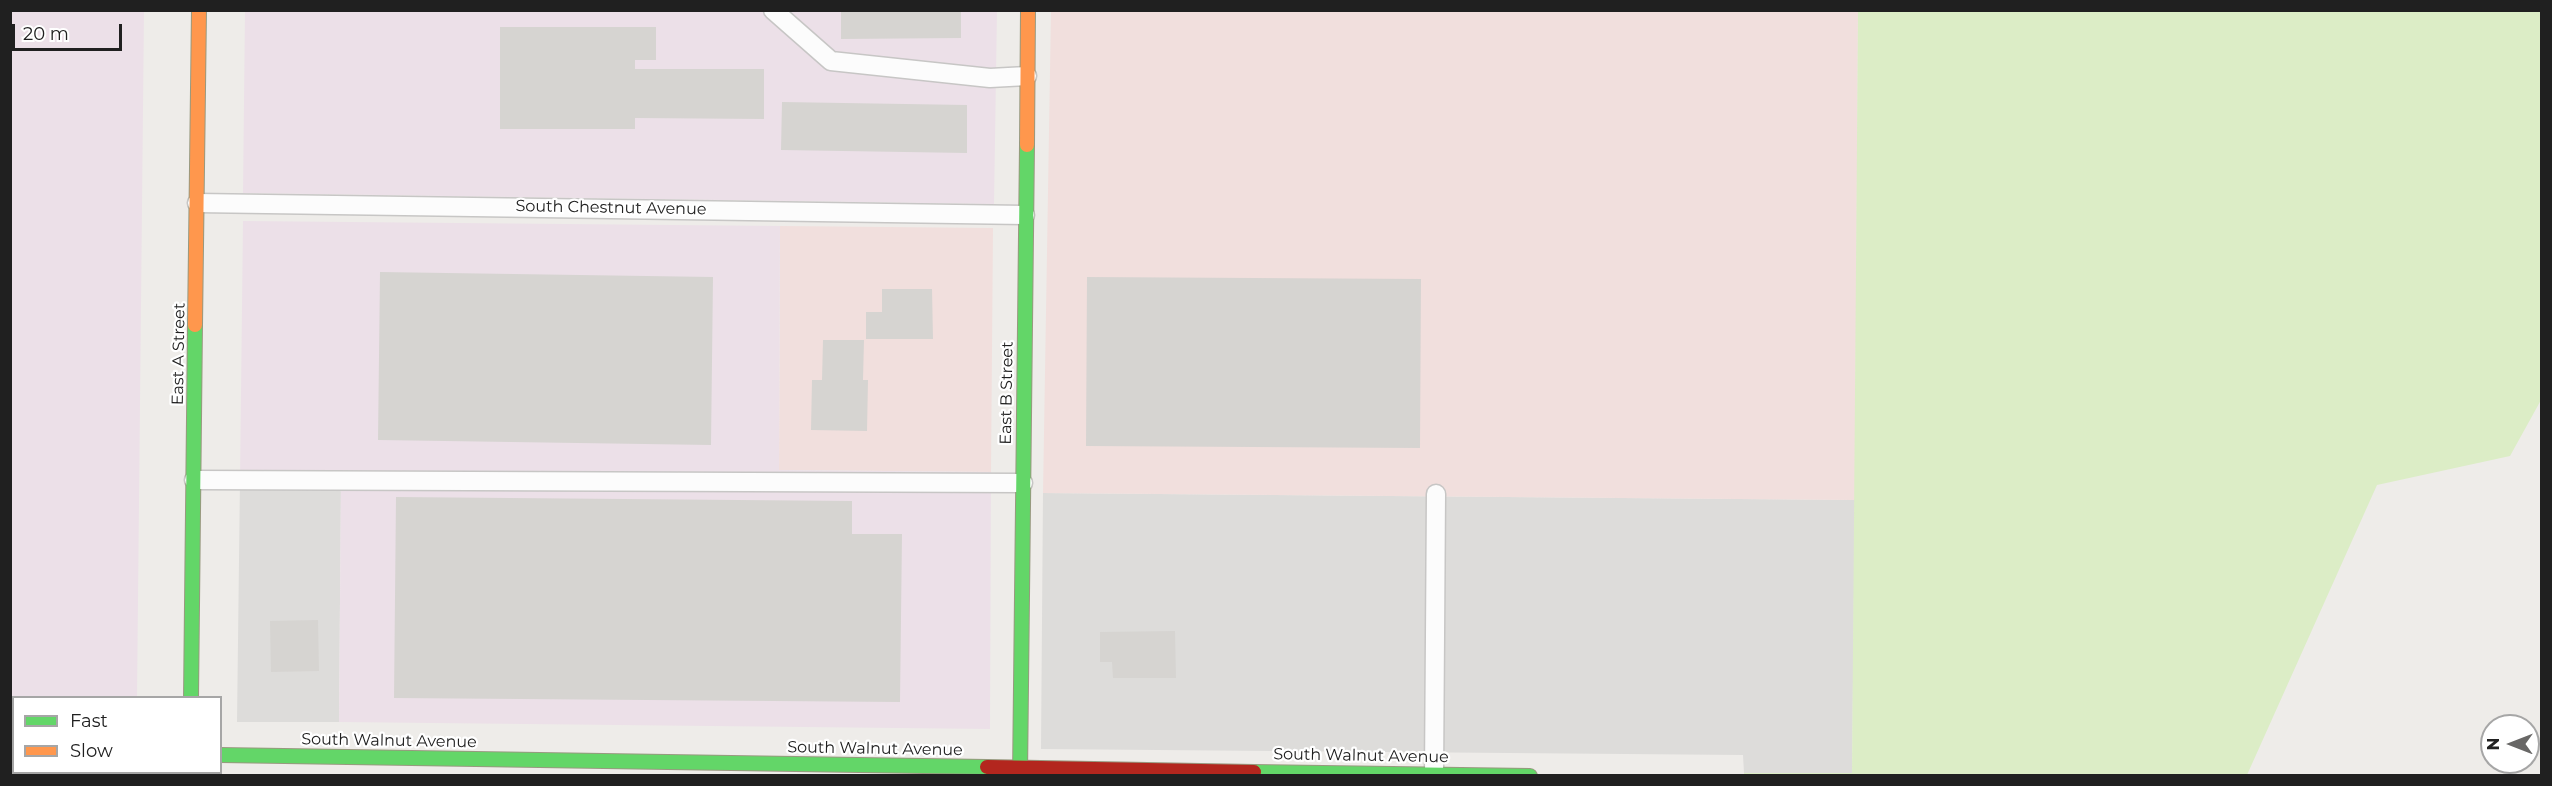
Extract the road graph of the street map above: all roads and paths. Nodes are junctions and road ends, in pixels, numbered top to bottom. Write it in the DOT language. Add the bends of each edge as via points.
graph roads {
  1 [pos="199,10"];
  2 [pos="773,10"];
  3 [pos="1028,10"];
  4 [pos="1027,76"];
  5 [pos="197,202"];
  6 [pos="1025,215"];
  7 [pos="194,480"];
  8 [pos="1023,483"];
  9 [pos="1436,494"];
  10 [pos="191,696"];
  11 [pos="222,755"];
  12 [pos="1021,772"];
  13 [pos="1434,775"];
  14 [pos="1530,776"];
  1 -- 5 [label="street, East A Street"];
  2 -- 4 [label="lane" via="831,61 990,78"];
  3 -- 4 [label="street, East B Street"];
  4 -- 6 [label="street, East B Street"];
  5 -- 6 [label="lane, South Chestnut Avenue"];
  5 -- 7 [label="street, East A Street"];
  6 -- 8 [label="street, East B Street"];
  7 -- 8 [label="lane"];
  7 -- 10 [label="street, East A Street"];
  8 -- 12 [label="street, East B Street"];
  9 -- 13 [label="lane"];
  11 -- 12 [label="street, South Walnut Avenue"];
  12 -- 13 [label="street, South Walnut Avenue"];
  13 -- 14 [label="street, South Walnut Avenue"];
}
